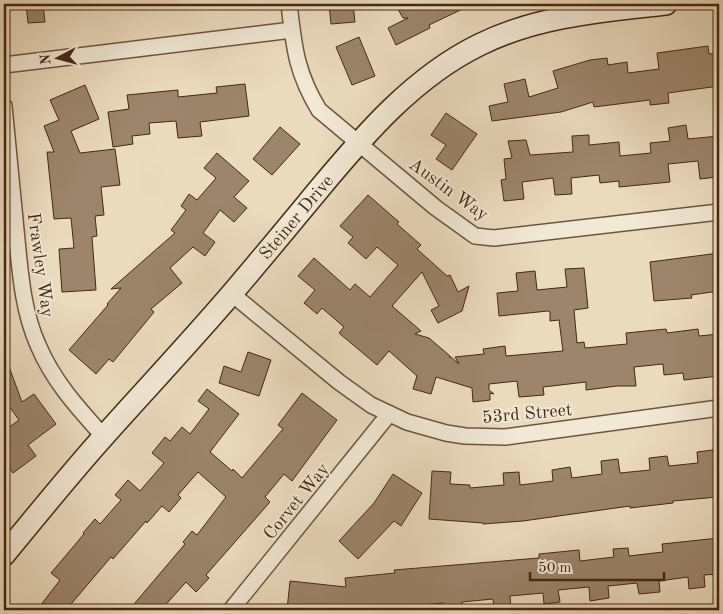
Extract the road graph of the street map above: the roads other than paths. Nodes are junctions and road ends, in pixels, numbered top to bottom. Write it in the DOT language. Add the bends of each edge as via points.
graph roads {
  1 [pos="289,4"];
  2 [pos="666,4"];
  3 [pos="292,30"];
  4 [pos="4,65"];
  5 [pos="4,106"];
  6 [pos="358,142"];
  7 [pos="719,212"];
  8 [pos="232,294"];
  9 [pos="719,408"];
  10 [pos="390,414"];
  11 [pos="104,437"];
  12 [pos="4,555"];
  13 [pos="231,610"];
  1 -- 3 [label="street, Austin Way"];
  2 -- 6 [label="street, Steiner Drive" via="550,20 479,45 419,85"];
  3 -- 4 [label="street"];
  3 -- 6 [label="street, Austin Way" via="295,56 308,93 319,110"];
  5 -- 11 [label="street, Frawley Way" via="22,286 31,325 56,380"];
  6 -- 7 [label="street, Austin Way" via="436,208 475,236 494,238"];
  6 -- 8 [label="street, Steiner Drive"];
  8 -- 10 [label="street, 53rd Street" via="339,382"];
  8 -- 11 [label="street, Steiner Drive"];
  9 -- 10 [label="street, 53rd Street" via="505,437 446,433"];
  10 -- 13 [label="street, Corvet Way"];
  11 -- 12 [label="street, Steiner Drive"];
}
